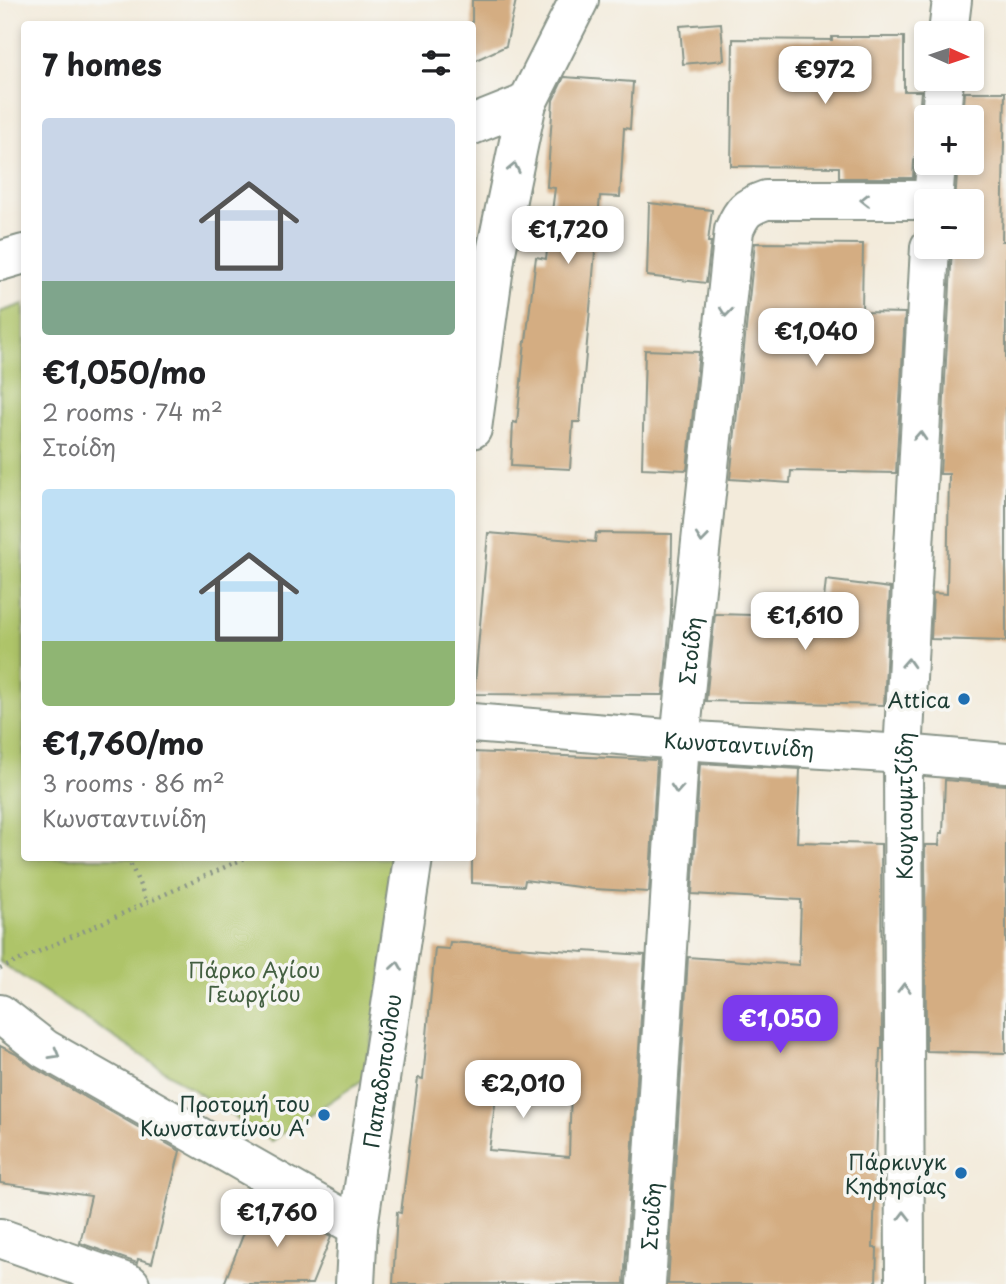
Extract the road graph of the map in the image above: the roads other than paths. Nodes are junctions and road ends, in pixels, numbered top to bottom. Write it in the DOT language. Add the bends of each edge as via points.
graph roads {
  1 [pos="579,0"];
  2 [pos="952,0"];
  3 [pos="949,21"];
  4 [pos="527,103"];
  5 [pos="476,123"];
  6 [pos="914,201"];
  7 [pos="476,224"];
  8 [pos="496,252"];
  9 [pos="21,255"];
  10 [pos="929,259"];
  11 [pos="0,261"];
  12 [pos="476,400"];
  13 [pos="476,723"];
  14 [pos="680,740"];
  15 [pos="903,754"];
  16 [pos="1006,763"];
  17 [pos="413,861"];
  18 [pos="0,1014"];
  19 [pos="358,1227"];
  20 [pos="0,1238"];
  21 [pos="130,1284"];
  22 [pos="355,1284"];
  23 [pos="646,1284"];
  24 [pos="905,1284"];
  1 -- 4 [label="street"];
  2 -- 3 [label="street"];
  4 -- 5 [label="street"];
  8 -- 4 [label="street, one-way"];
  6 -- 14 [label="street, Στοίδη, one-way" via="765,201 740,216 734,230"];
  7 -- 8 [label="street"];
  8 -- 12 [label="street"];
  9 -- 11 [label="street"];
  15 -- 10 [label="street, Κουγιουμτζίδη, one-way"];
  13 -- 14 [label="street, Κωνσταντινίδη"];
  14 -- 15 [label="street, Κωνσταντινίδη"];
  14 -- 23 [label="street, Στοίδη, one-way"];
  15 -- 16 [label="street, Κωνσταντινίδη"];
  24 -- 15 [label="street, Κουγιουμτζίδη, one-way"];
  19 -- 17 [label="street, Παπαδοπούλου, one-way"];
  18 -- 19 [label="street, one-way" via="46,1049"];
  19 -- 22 [label="street, Παπαδοπούλου"];
  20 -- 21 [label="street"];
}
